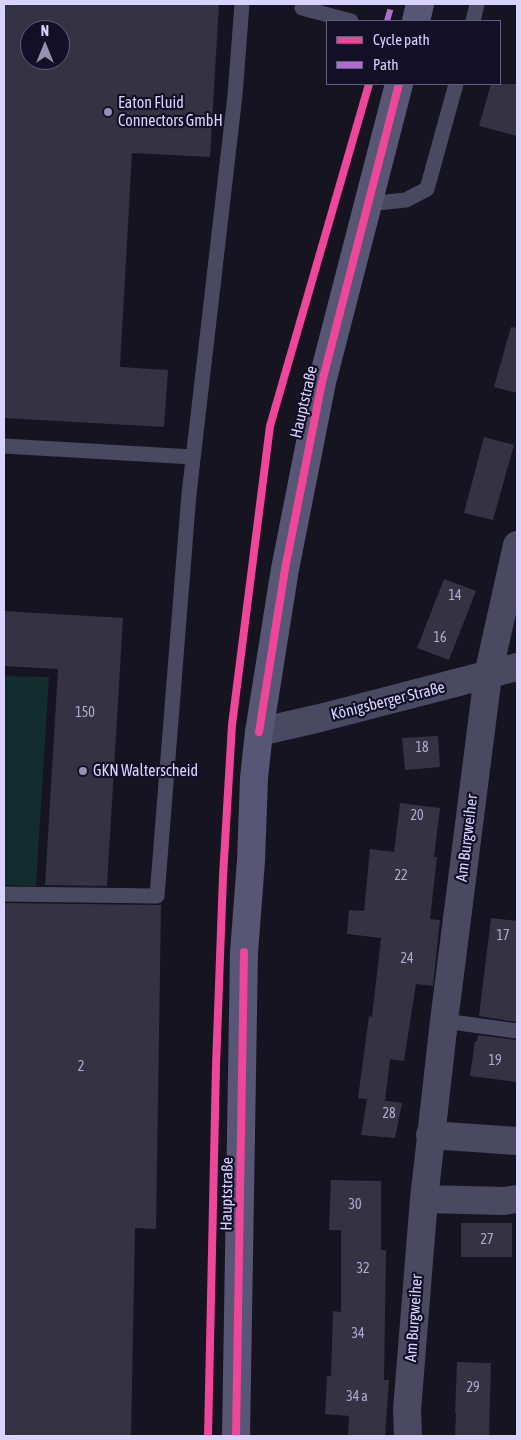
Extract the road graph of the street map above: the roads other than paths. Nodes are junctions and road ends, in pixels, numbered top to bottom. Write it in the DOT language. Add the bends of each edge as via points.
graph roads {
  1 [pos="242,4"];
  2 [pos="420,4"];
  3 [pos="477,4"];
  4 [pos="302,8"];
  5 [pos="347,20"];
  6 [pos="416,20"];
  7 [pos="473,20"];
  8 [pos="399,85"];
  9 [pos="456,85"];
  10 [pos="368,204"];
  11 [pos="4,446"];
  12 [pos="193,457"];
  13 [pos="517,545"];
  14 [pos="517,666"];
  15 [pos="488,675"];
  16 [pos="259,732"];
  17 [pos="4,894"];
  18 [pos="444,1021"];
  19 [pos="517,1031"];
  20 [pos="430,1135"];
  21 [pos="517,1141"];
  22 [pos="424,1199"];
  23 [pos="517,1199"];
  24 [pos="236,1436"];
  25 [pos="408,1436"];
  1 -- 12 [label="lane" via="235,95"];
  2 -- 6 [label="main road"];
  3 -- 7 [label="lane"];
  4 -- 5 [label="lane"];
  8 -- 10 [label="main road, Hauptstraße"];
  9 -- 10 [label="lane" via="427,189 406,200"];
  10 -- 16 [label="main road, Hauptstraße" via="309,440 284,569"];
  11 -- 12 [label="lane"];
  12 -- 17 [label="lane" via="157,896"];
  13 -- 15 [label="street, Am Burgweiher"];
  14 -- 15 [label="street, Königsberger Straße"];
  15 -- 16 [label="street, Königsberger Straße"];
  15 -- 18 [label="street, Am Burgweiher"];
  16 -- 24 [label="main road, Hauptstraße" via="244,952"];
  18 -- 19 [label="lane"];
  18 -- 20 [label="street, Am Burgweiher"];
  20 -- 21 [label="street"];
  20 -- 22 [label="street, Am Burgweiher"];
  22 -- 23 [label="street"];
  22 -- 25 [label="street, Am Burgweiher" via="407,1410"];
}
